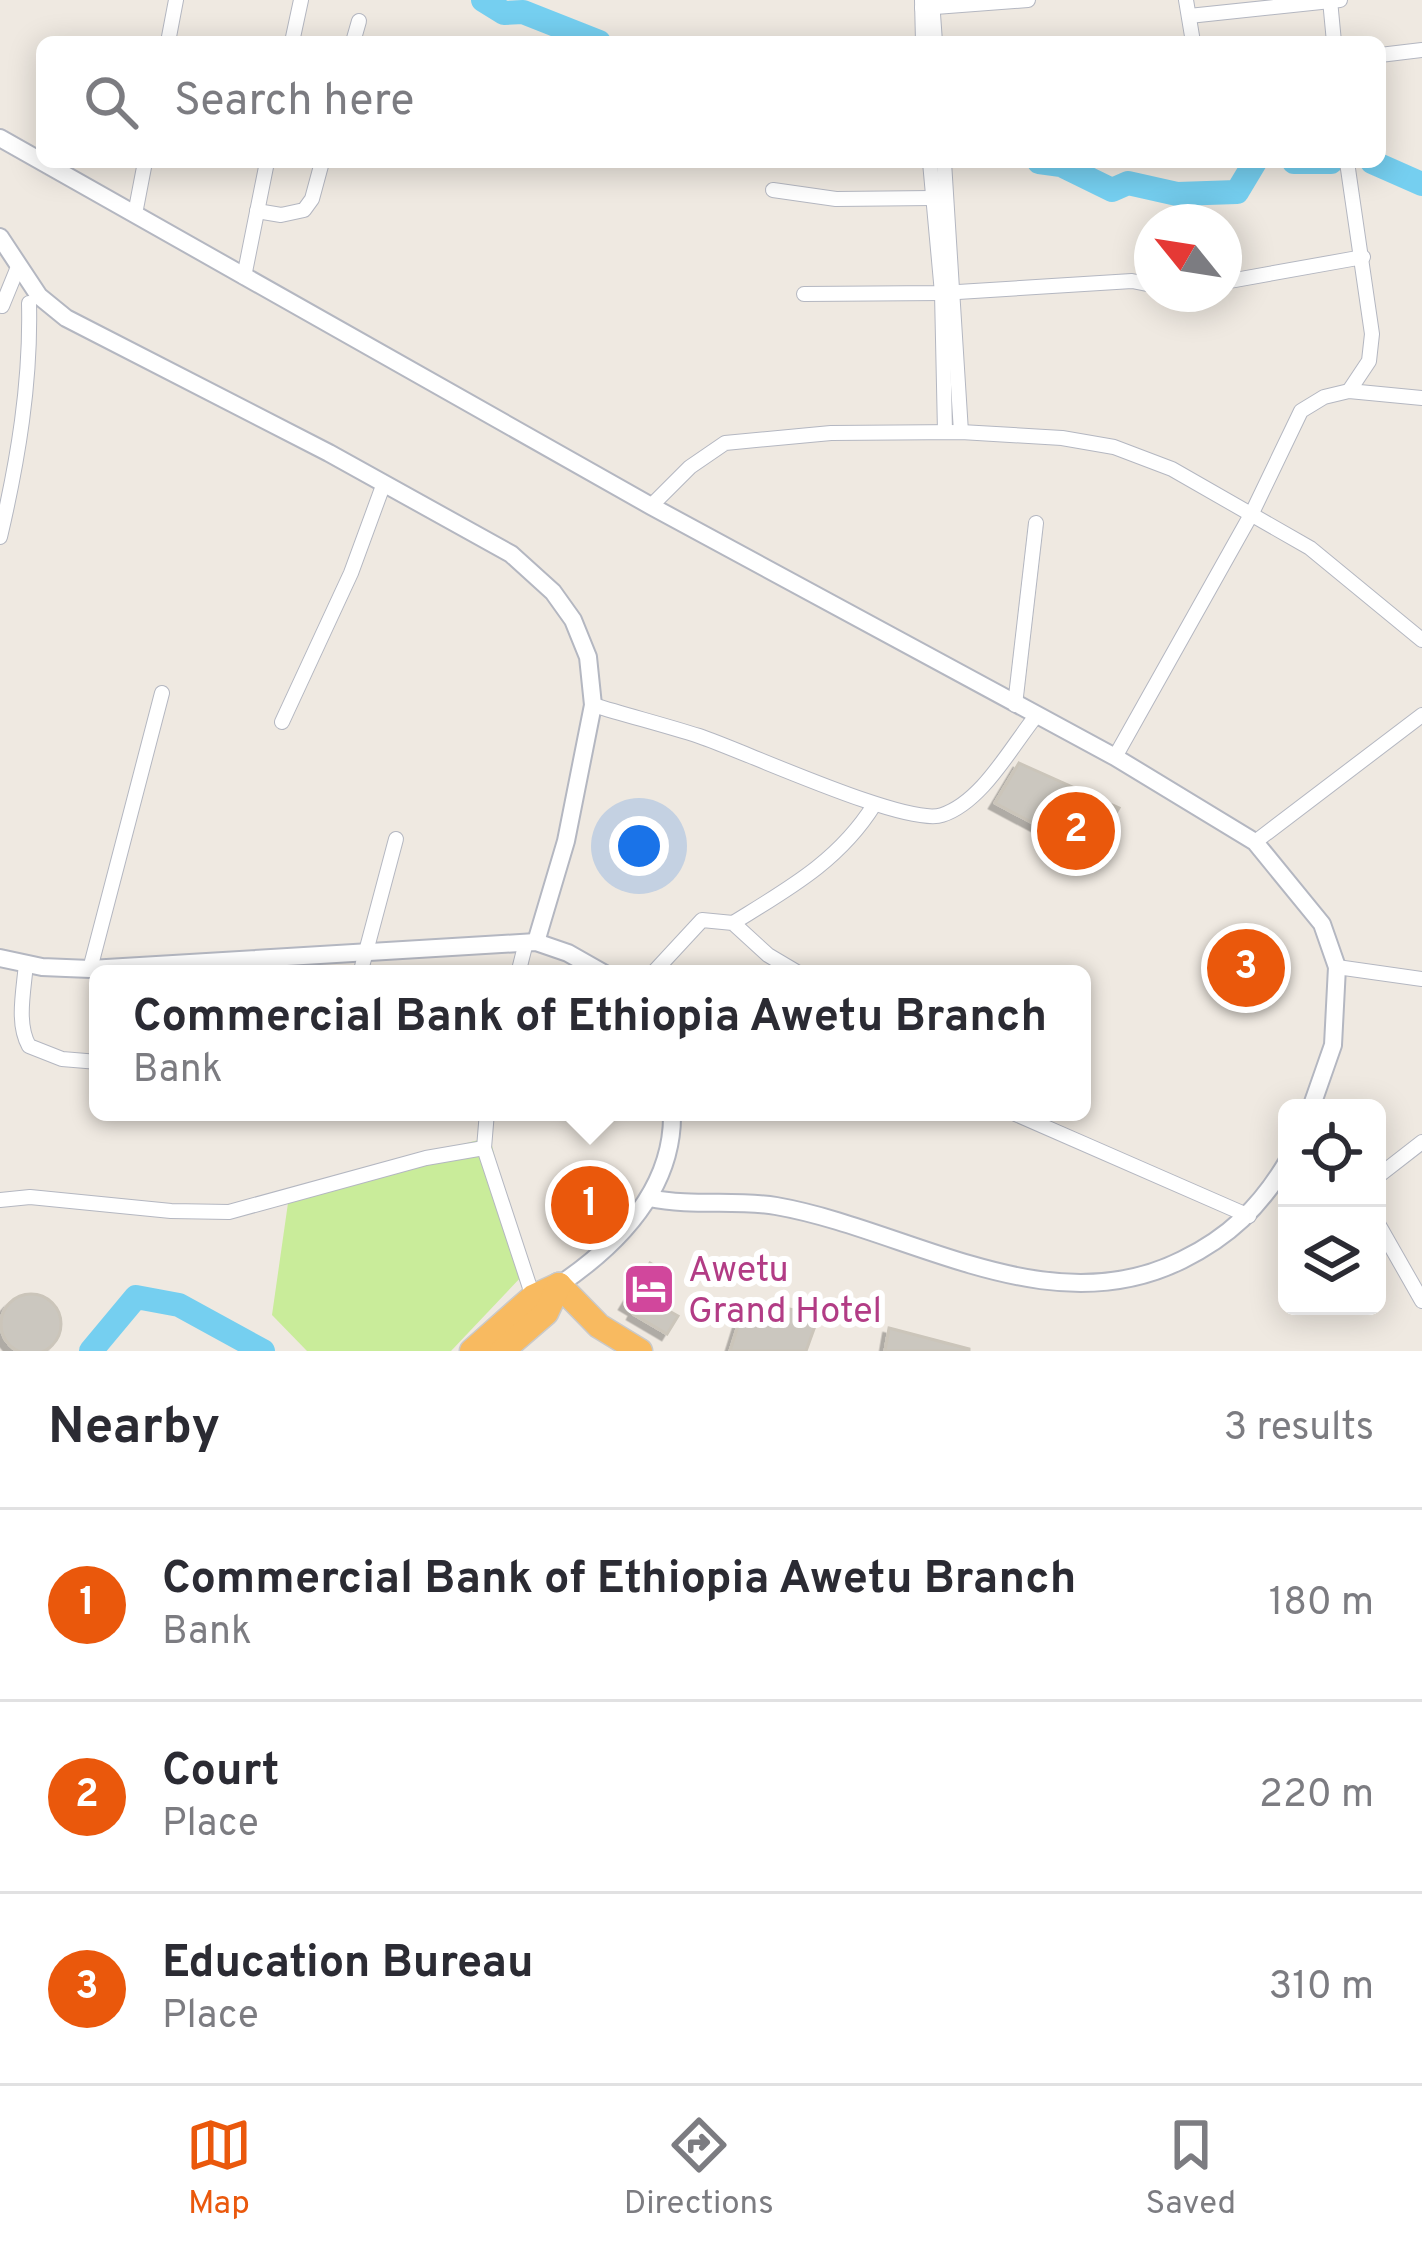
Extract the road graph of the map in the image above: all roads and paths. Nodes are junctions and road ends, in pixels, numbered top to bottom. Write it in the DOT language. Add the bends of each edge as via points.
graph roads {
  1 [pos="176,0"];
  2 [pos="301,0"];
  3 [pos="1028,0"];
  4 [pos="1340,0"];
  5 [pos="1330,1"];
  6 [pos="927,4"];
  7 [pos="1187,8"];
  8 [pos="358,21"];
  9 [pos="169,36"];
  10 [pos="293,36"];
  11 [pos="354,36"];
  12 [pos="924,36"];
  13 [pos="934,36"];
  14 [pos="1333,36"];
  15 [pos="1422,50"];
  16 [pos="1386,55"];
  17 [pos="0,138"];
  18 [pos="36,158"];
  19 [pos="53,168"];
  20 [pos="144,168"];
  21 [pos="266,168"];
  22 [pos="320,168"];
  23 [pos="930,168"];
  24 [pos="944,168"];
  25 [pos="1347,168"];
  26 [pos="773,190"];
  27 [pos="933,198"];
  28 [pos="257,211"];
  29 [pos="134,214"];
  30 [pos="0,237"];
  31 [pos="1363,257"];
  32 [pos="18,267"];
  33 [pos="244,277"];
  34 [pos="1242,279"];
  35 [pos="1134,281"];
  36 [pos="948,292"];
  37 [pos="804,294"];
  38 [pos="34,299"];
  39 [pos="1,306"];
  40 [pos="1349,391"];
  41 [pos="1422,398"];
  42 [pos="953,432"];
  43 [pos="384,483"];
  44 [pos="651,506"];
  45 [pos="1252,513"];
  46 [pos="1036,523"];
  47 [pos="0,537"];
  48 [pos="1422,640"];
  49 [pos="162,693"];
  50 [pos="593,705"];
  51 [pos="1015,705"];
  52 [pos="1036,716"];
  53 [pos="1422,716"];
  54 [pos="282,722"];
  55 [pos="1114,758"];
  56 [pos="874,805"];
  57 [pos="396,839"];
  58 [pos="1255,842"];
  59 [pos="733,923"];
  60 [pos="531,942"];
  61 [pos="369,950"];
  62 [pos="0,958"];
  63 [pos="26,964"];
  64 [pos="91,965"];
  65 [pos="149,965"];
  66 [pos="363,965"];
  67 [pos="522,965"];
  68 [pos="589,965"];
  69 [pos="660,965"];
  70 [pos="785,965"];
  71 [pos="1337,968"];
  72 [pos="89,969"];
  73 [pos="1422,979"];
  74 [pos="89,1061"];
  75 [pos="1314,1099"];
  76 [pos="486,1121"];
  77 [pos="673,1121"];
  78 [pos="1032,1121"];
  79 [pos="1422,1142"];
  80 [pos="484,1148"];
  81 [pos="1386,1170"];
  82 [pos="1278,1175"];
  83 [pos="649,1198"];
  84 [pos="0,1200"];
  85 [pos="1249,1216"];
  86 [pos="1386,1238"];
  87 [pos="559,1285"];
  88 [pos="533,1297"];
  89 [pos="1422,1301"];
  90 [pos="472,1351"];
  91 [pos="502,1351"];
  92 [pos="640,1351"];
  1 -- 9 [label="street"];
  2 -- 10 [label="street"];
  3 -- 6 [label="street"];
  4 -- 5 [label="street"];
  5 -- 7 [label="street"];
  5 -- 14 [label="street"];
  6 -- 12 [label="street"];
  6 -- 13 [label="street"];
  8 -- 11 [label="street"];
  15 -- 16 [label="street"];
  17 -- 18 [label="street"];
  19 -- 29 [label="street"];
  20 -- 29 [label="street"];
  21 -- 28 [label="street"];
  22 -- 28 [label="street" via="304,210"];
  23 -- 27 [label="street"];
  24 -- 36 [label="street"];
  25 -- 31 [label="street"];
  26 -- 27 [label="street"];
  27 -- 36 [label="street"];
  28 -- 33 [label="street"];
  29 -- 33 [label="street"];
  30 -- 32 [label="street"];
  31 -- 34 [label="street"];
  31 -- 40 [label="street" via="1371,351"];
  32 -- 38 [label="street"];
  32 -- 39 [label="street"];
  33 -- 44 [label="street"];
  35 -- 36 [label="street"];
  36 -- 37 [label="street"];
  36 -- 42 [label="street"];
  38 -- 39 [label="street"];
  38 -- 43 [label="street"];
  38 -- 47 [label="street" via="19,448"];
  40 -- 41 [label="street"];
  40 -- 45 [label="street" via="1300,411"];
  42 -- 44 [label="street" via="725,443"];
  42 -- 45 [label="street" via="1114,447"];
  43 -- 50 [label="street" via="511,554 553,592 588,656"];
  43 -- 54 [label="street"];
  44 -- 51 [label="street"];
  45 -- 48 [label="street" via="1310,548"];
  45 -- 55 [label="street"];
  46 -- 51 [label="street"];
  49 -- 64 [label="street"];
  50 -- 56 [label="street" via="699,736"];
  50 -- 60 [label="street" via="566,842"];
  51 -- 52 [label="street"];
  52 -- 55 [label="street"];
  52 -- 56 [label="street" via="974,794 947,814"];
  53 -- 58 [label="street"];
  55 -- 58 [label="street"];
  56 -- 59 [label="street" via="824,865"];
  57 -- 61 [label="street"];
  58 -- 71 [label="street" via="1322,924"];
  59 -- 69 [label="street" via="702,920"];
  59 -- 70 [label="street"];
  60 -- 61 [label="street"];
  60 -- 67 [label="street"];
  60 -- 68 [label="street"];
  61 -- 65 [label="street"];
  61 -- 66 [label="street"];
  62 -- 63 [label="street"];
  63 -- 72 [label="street"];
  63 -- 74 [label="street" via="29,1046"];
  71 -- 73 [label="street"];
  71 -- 75 [label="street" via="1333,1045"];
  76 -- 80 [label="street"];
  77 -- 83 [label="street"];
  78 -- 85 [label="street"];
  79 -- 81 [label="street"];
  80 -- 84 [label="street" via="229,1212"];
  80 -- 88 [label="street"];
  82 -- 85 [label="street"];
  83 -- 85 [label="street" via="774,1205 1029,1279 1088,1282 1157,1273"];
  83 -- 87 [label="street" via="627,1231"];
  86 -- 89 [label="street"];
  87 -- 88 [label="highway"];
  87 -- 91 [label="highway" via="546,1312"];
  87 -- 92 [label="highway" via="599,1326"];
  88 -- 90 [label="highway"];
}
